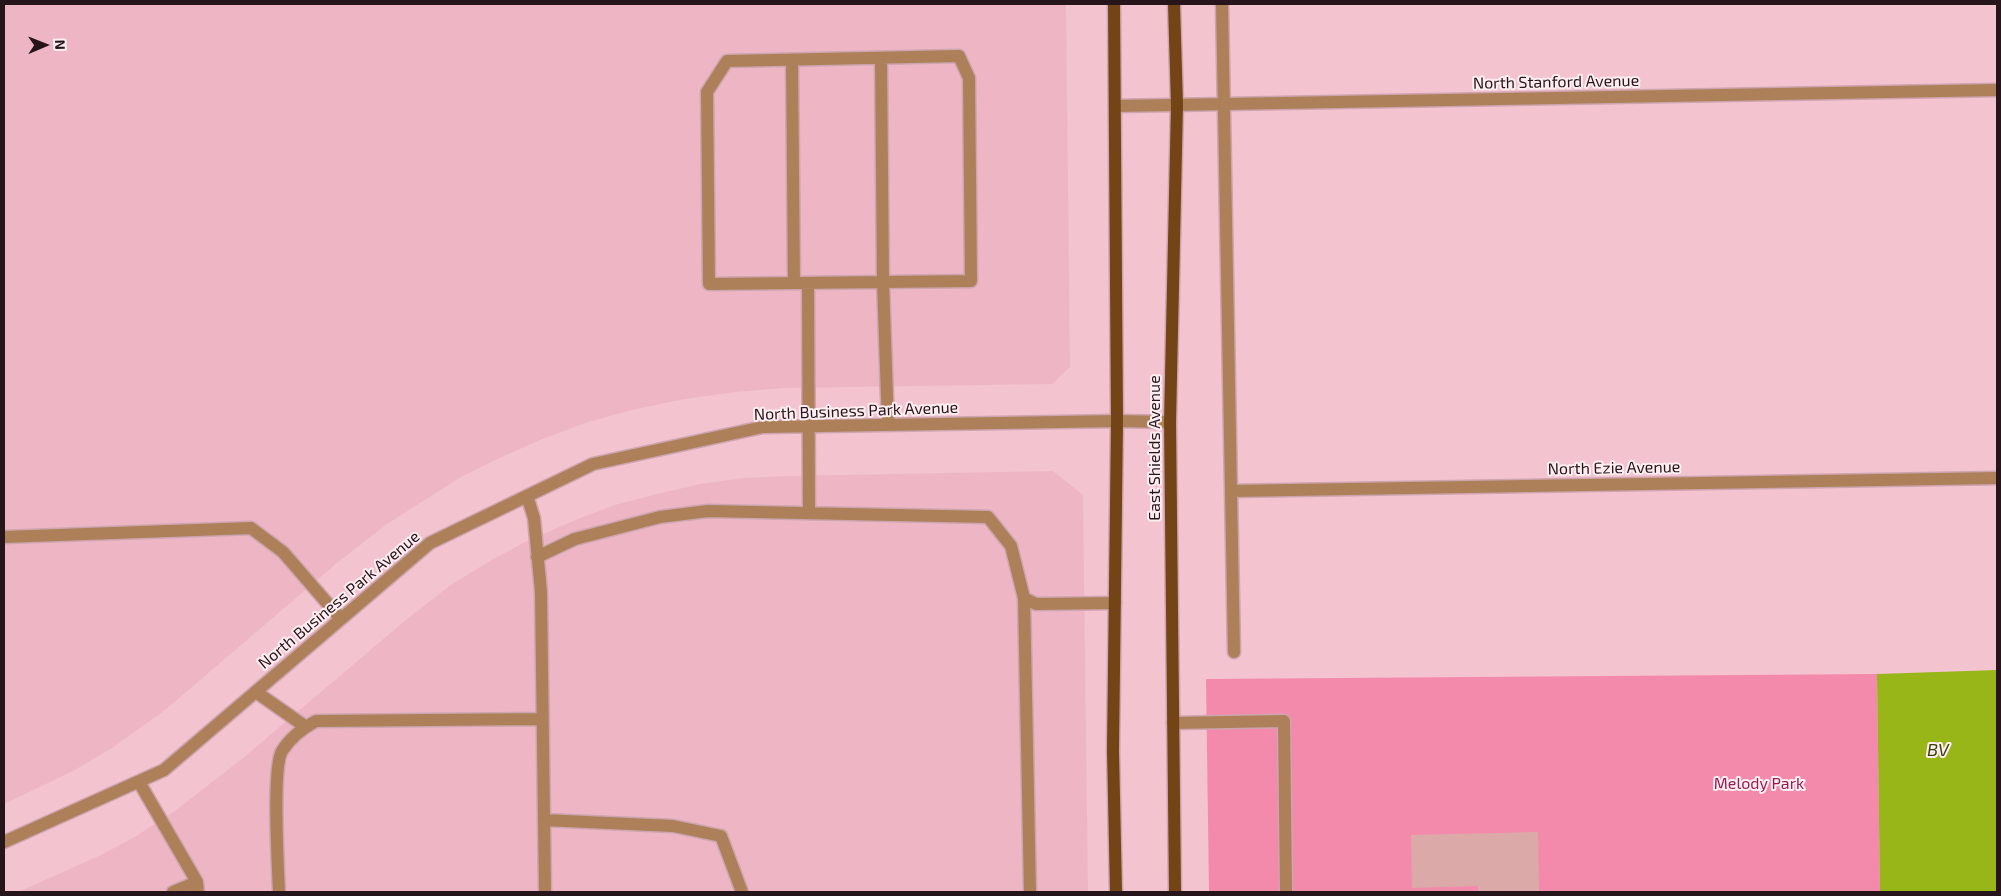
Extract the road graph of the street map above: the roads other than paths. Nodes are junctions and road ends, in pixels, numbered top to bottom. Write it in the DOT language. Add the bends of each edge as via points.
graph roads {
  1 [pos="1114,4"];
  2 [pos="1174,4"];
  3 [pos="1222,4"];
  4 [pos="881,58"];
  5 [pos="792,60"];
  6 [pos="1997,90"];
  7 [pos="1225,104"];
  8 [pos="1177,105"];
  9 [pos="1116,106"];
  10 [pos="883,282"];
  11 [pos="794,283"];
  12 [pos="808,283"];
  13 [pos="1117,421"];
  14 [pos="1170,422"];
  15 [pos="888,425"];
  16 [pos="810,427"];
  17 [pos="1997,478"];
  18 [pos="1232,491"];
  19 [pos="527,496"];
  20 [pos="809,513"];
  21 [pos="4,538"];
  22 [pos="537,557"];
  23 [pos="1024,598"];
  24 [pos="1115,603"];
  25 [pos="341,619"];
  26 [pos="1234,652"];
  27 [pos="256,692"];
  28 [pos="542,719"];
  29 [pos="1172,723"];
  30 [pos="306,727"];
  31 [pos="139,782"];
  32 [pos="544,820"];
  33 [pos="4,842"];
  34 [pos="1116,867"];
  35 [pos="198,887"];
  36 [pos="173,892"];
  37 [pos="279,892"];
  38 [pos="545,892"];
  39 [pos="742,892"];
  40 [pos="1030,892"];
  41 [pos="1116,892"];
  42 [pos="1122,892"];
  43 [pos="1175,892"];
  44 [pos="1286,892"];
  1 -- 9 [label="main road"];
  2 -- 8 [label="main road, East Shields Avenue"];
  3 -- 7 [label="street"];
  4 -- 5 [label="street"];
  4 -- 10 [label="street"];
  4 -- 10 [label="street" via="959,56 969,78 971,281"];
  5 -- 11 [label="street"];
  5 -- 11 [label="street" via="727,61 707,92 710,284"];
  6 -- 7 [label="street, North Stanford Avenue"];
  7 -- 8 [label="street, North Stanford Avenue"];
  7 -- 18 [label="street"];
  8 -- 9 [label="street, North Stanford Avenue"];
  8 -- 14 [label="main road, East Shields Avenue"];
  9 -- 13 [label="main road"];
  10 -- 12 [label="street"];
  10 -- 15 [label="street"];
  11 -- 12 [label="street"];
  12 -- 16 [label="street"];
  13 -- 14 [label="street, North Business Park Avenue"];
  13 -- 15 [label="street, North Business Park Avenue"];
  13 -- 24 [label="main road"];
  14 -- 29 [label="main road, East Shields Avenue"];
  15 -- 16 [label="street, North Business Park Avenue"];
  16 -- 19 [label="street, North Business Park Avenue" via="763,427 593,464"];
  16 -- 20 [label="street"];
  17 -- 18 [label="street, North Ezie Avenue"];
  18 -- 26 [label="street"];
  19 -- 22 [label="street" via="534,518"];
  19 -- 25 [label="street, North Business Park Avenue" via="430,543"];
  20 -- 22 [label="street" via="708,511 660,518 575,539"];
  20 -- 23 [label="street" via="988,517 1010,546"];
  21 -- 25 [label="street" via="251,528 283,552"];
  22 -- 28 [label="street"];
  23 -- 24 [label="street" via="1036,604"];
  23 -- 40 [label="street"];
  24 -- 34 [label="main road" via="1113,750"];
  25 -- 27 [label="street, North Business Park Avenue"];
  27 -- 30 [label="street"];
  27 -- 31 [label="street, North Business Park Avenue" via="164,770"];
  28 -- 30 [label="street" via="316,721"];
  28 -- 32 [label="street"];
  29 -- 43 [label="main road, East Shields Avenue"];
  29 -- 44 [label="street" via="1284,721"];
  30 -- 37 [label="street" via="281,752 277,782"];
  31 -- 33 [label="street, North Business Park Avenue"];
  31 -- 35 [label="street"];
  32 -- 38 [label="street"];
  32 -- 39 [label="street" via="673,826 721,836"];
  34 -- 41 [label="main road"];
  34 -- 42 [label="main road"];
  35 -- 36 [label="street"];
}
